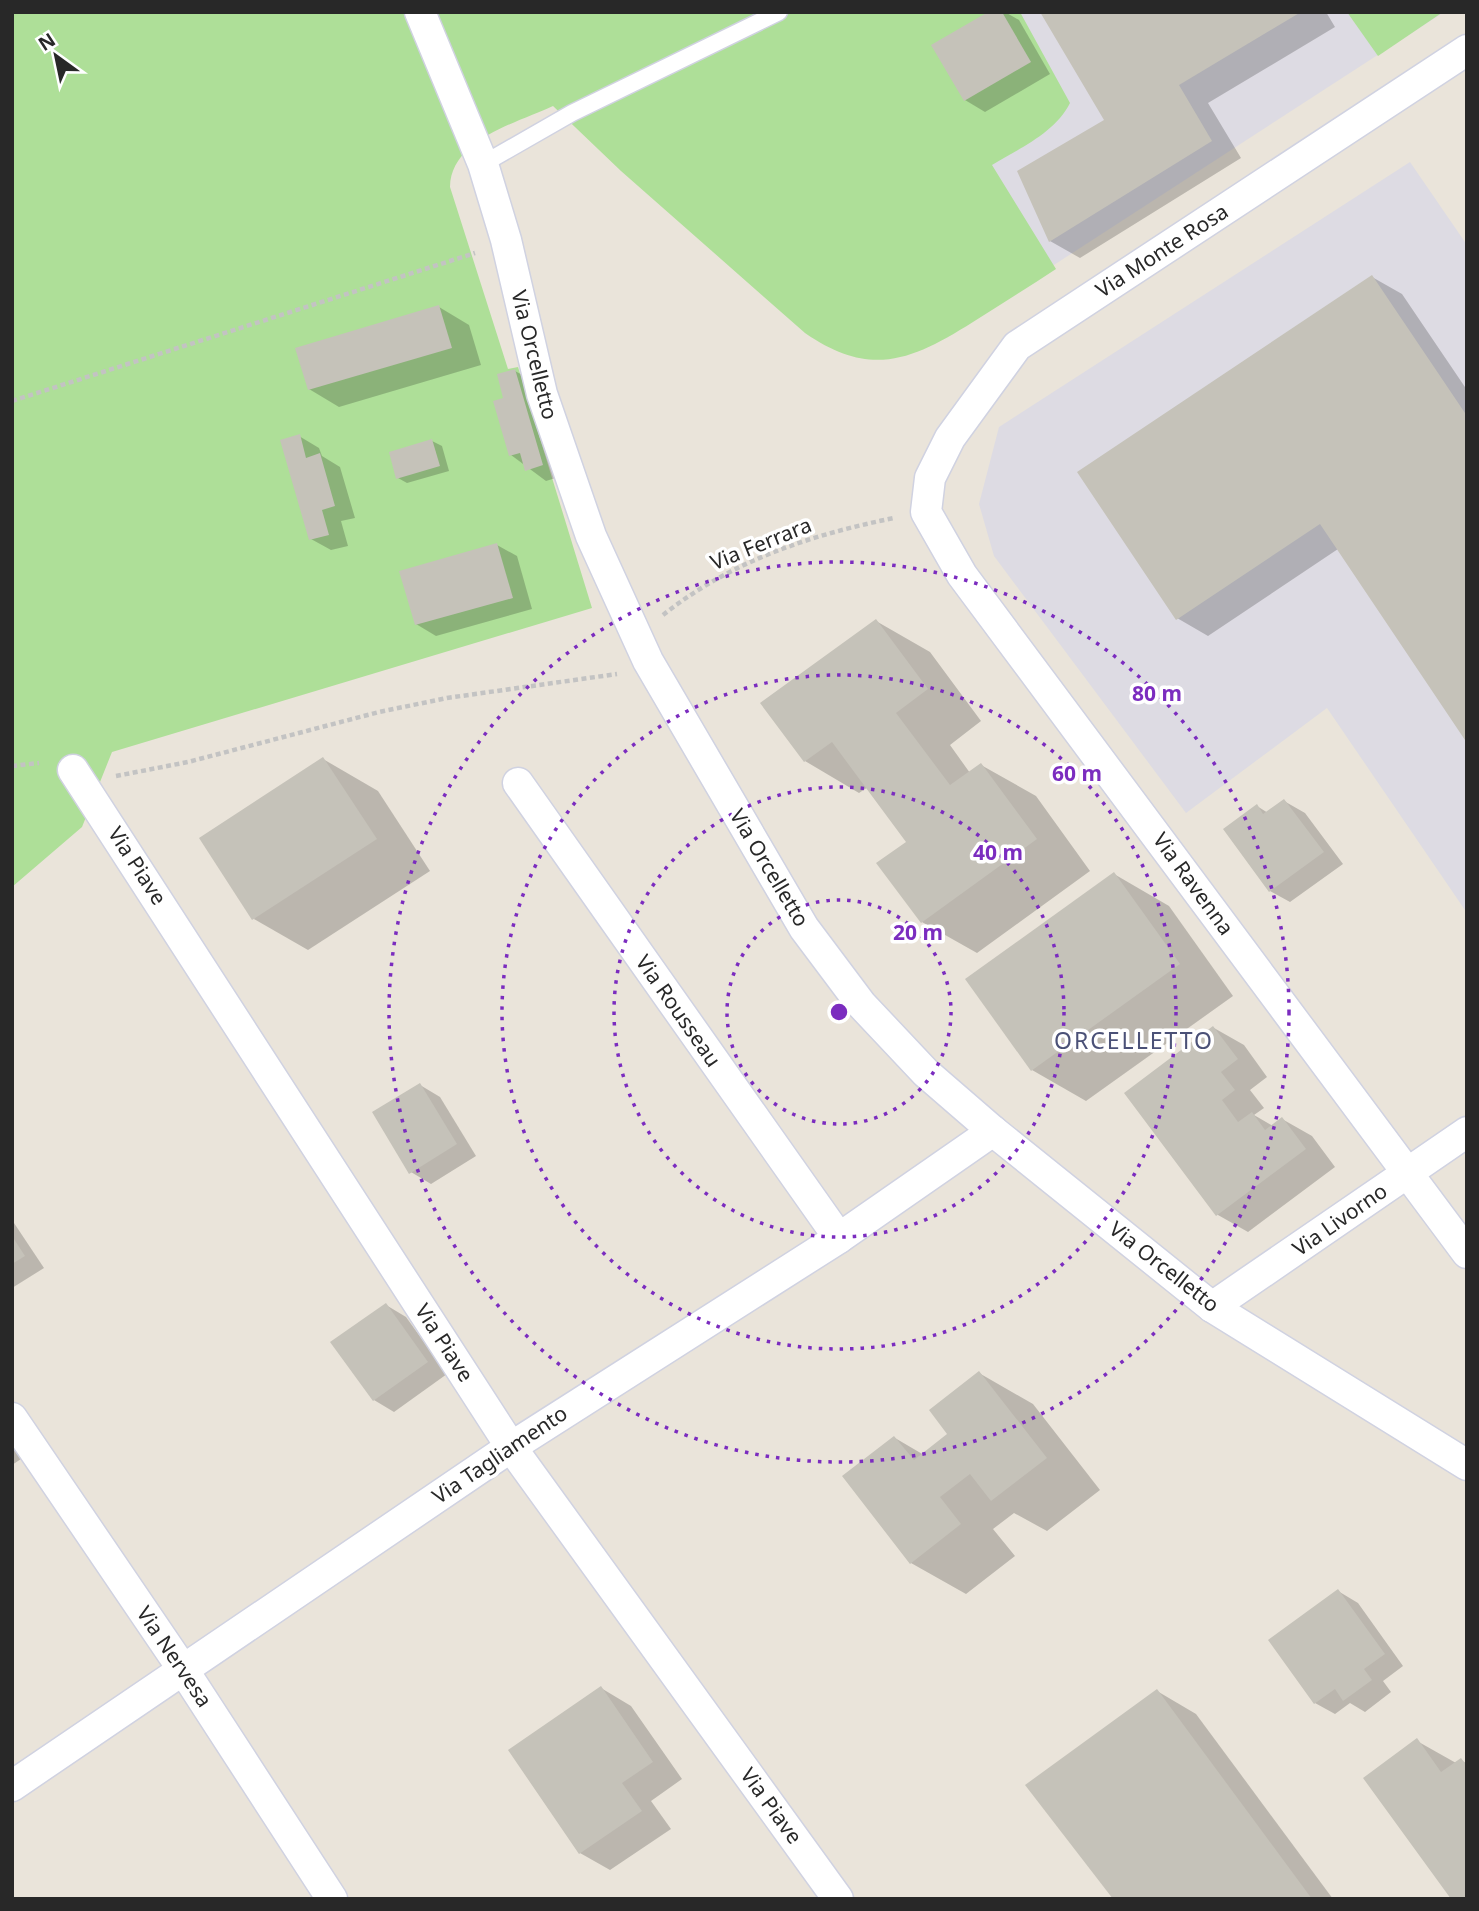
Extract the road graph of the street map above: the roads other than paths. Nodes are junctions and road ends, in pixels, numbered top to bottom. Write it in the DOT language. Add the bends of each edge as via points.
graph roads {
  1 [pos="420,12"];
  2 [pos="779,12"];
  3 [pos="1467,50"];
  4 [pos="482,164"];
  5 [pos="926,512"];
  6 [pos="73,770"];
  7 [pos="517,783"];
  8 [pos="993,1131"];
  9 [pos="1467,1132"];
  10 [pos="1407,1173"];
  11 [pos="839,1238"];
  12 [pos="1467,1253"];
  13 [pos="1212,1307"];
  14 [pos="12,1418"];
  15 [pos="511,1447"];
  16 [pos="1467,1465"];
  17 [pos="184,1671"];
  18 [pos="12,1786"];
  19 [pos="332,1899"];
  20 [pos="838,1899"];
  1 -- 4 [label="street, Via Orcelletto"];
  2 -- 4 [label="lane" via="572,113"];
  3 -- 5 [label="street, Via Monte Rosa" via="1017,346 950,438 930,478"];
  4 -- 8 [label="street, Via Orcelletto" via="566,468 591,536 648,661 804,928 861,1003 926,1073"];
  5 -- 10 [label="street, Via Ravenna" via="962,575"];
  6 -- 15 [label="street, Via Piave"];
  7 -- 11 [label="street, Via Rousseau"];
  8 -- 11 [label="street, Via Tagliamento"];
  8 -- 13 [label="street, Via Orcelletto"];
  9 -- 10 [label="street, Via Livorno"];
  10 -- 12 [label="street, Via Ravenna"];
  10 -- 13 [label="street, Via Livorno"];
  11 -- 15 [label="street, Via Tagliamento"];
  13 -- 16 [label="street, Via Orcelletto"];
  14 -- 17 [label="street, Via Nervesa"];
  15 -- 17 [label="street, Via Tagliamento"];
  15 -- 20 [label="street, Via Piave"];
  17 -- 18 [label="street, Via Tagliamento"];
  17 -- 19 [label="street, Via Nervesa"];
}
